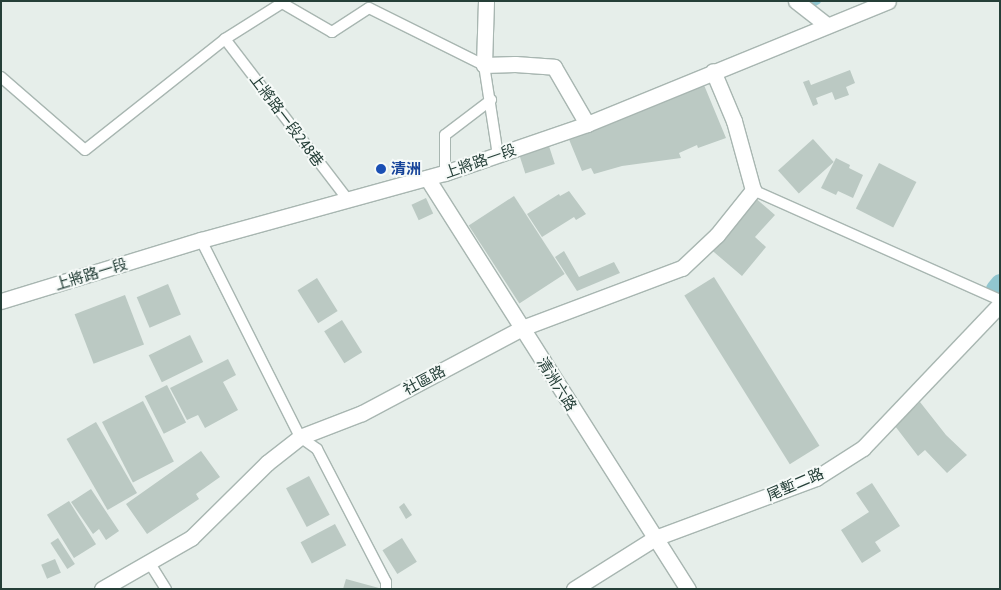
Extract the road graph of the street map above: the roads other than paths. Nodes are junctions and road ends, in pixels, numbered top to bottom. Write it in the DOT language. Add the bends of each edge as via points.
graph roads {
  1 [pos="486,1"];
  2 [pos="796,1"];
  3 [pos="888,1"];
  4 [pos="827,25"];
  5 [pos="225,40"];
  6 [pos="484,65"];
  7 [pos="713,71"];
  8 [pos="1,77"];
  9 [pos="491,100"];
  10 [pos="587,124"];
  11 [pos="498,155"];
  12 [pos="445,174"];
  13 [pos="427,178"];
  14 [pos="753,190"];
  15 [pos="349,201"];
  16 [pos="201,240"];
  17 [pos="1,301"];
  18 [pos="1000,302"];
  19 [pos="522,328"];
  20 [pos="300,438"];
  21 [pos="655,538"];
  22 [pos="149,562"];
  23 [pos="102,589"];
  24 [pos="166,589"];
  25 [pos="386,589"];
  26 [pos="574,589"];
  27 [pos="688,589"];
  1 -- 6 [label="street"];
  2 -- 4 [label="street"];
  3 -- 4 [label="street, 上將路一段"];
  4 -- 7 [label="street, 上將路一段"];
  5 -- 6 [label="lane" via="282,3 332,32 369,8"];
  5 -- 8 [label="lane" via="85,150"];
  5 -- 15 [label="lane, 上將路一段248巷"];
  6 -- 9 [label="lane"];
  6 -- 10 [label="street" via="554,68"];
  7 -- 10 [label="street, 上將路一段"];
  7 -- 14 [label="street" via="734,121"];
  9 -- 11 [label="lane"];
  9 -- 12 [label="lane" via="445,135"];
  10 -- 11 [label="street, 上將路一段"];
  11 -- 12 [label="street, 上將路一段"];
  12 -- 13 [label="street, 上將路一段"];
  13 -- 15 [label="street, 上將路一段"];
  13 -- 19 [label="street, 清洲六路"];
  14 -- 18 [label="lane"];
  14 -- 19 [label="street, 社區路" via="717,236 682,268"];
  15 -- 16 [label="street, 上將路一段"];
  16 -- 17 [label="street, 上將路一段"];
  16 -- 20 [label="lane"];
  18 -- 21 [label="street, 尾塹二路" via="863,448 816,478"];
  19 -- 20 [label="street, 社區路" via="362,413"];
  19 -- 21 [label="street, 清洲六路"];
  20 -- 22 [label="street, 社區路" via="267,463 191,538"];
  20 -- 25 [label="lane" via="317,449 386,582"];
  21 -- 26 [label="street, 尾塹二路"];
  21 -- 27 [label="street, 清洲六路"];
  22 -- 23 [label="street, 社區路"];
  22 -- 24 [label="lane"];
}
